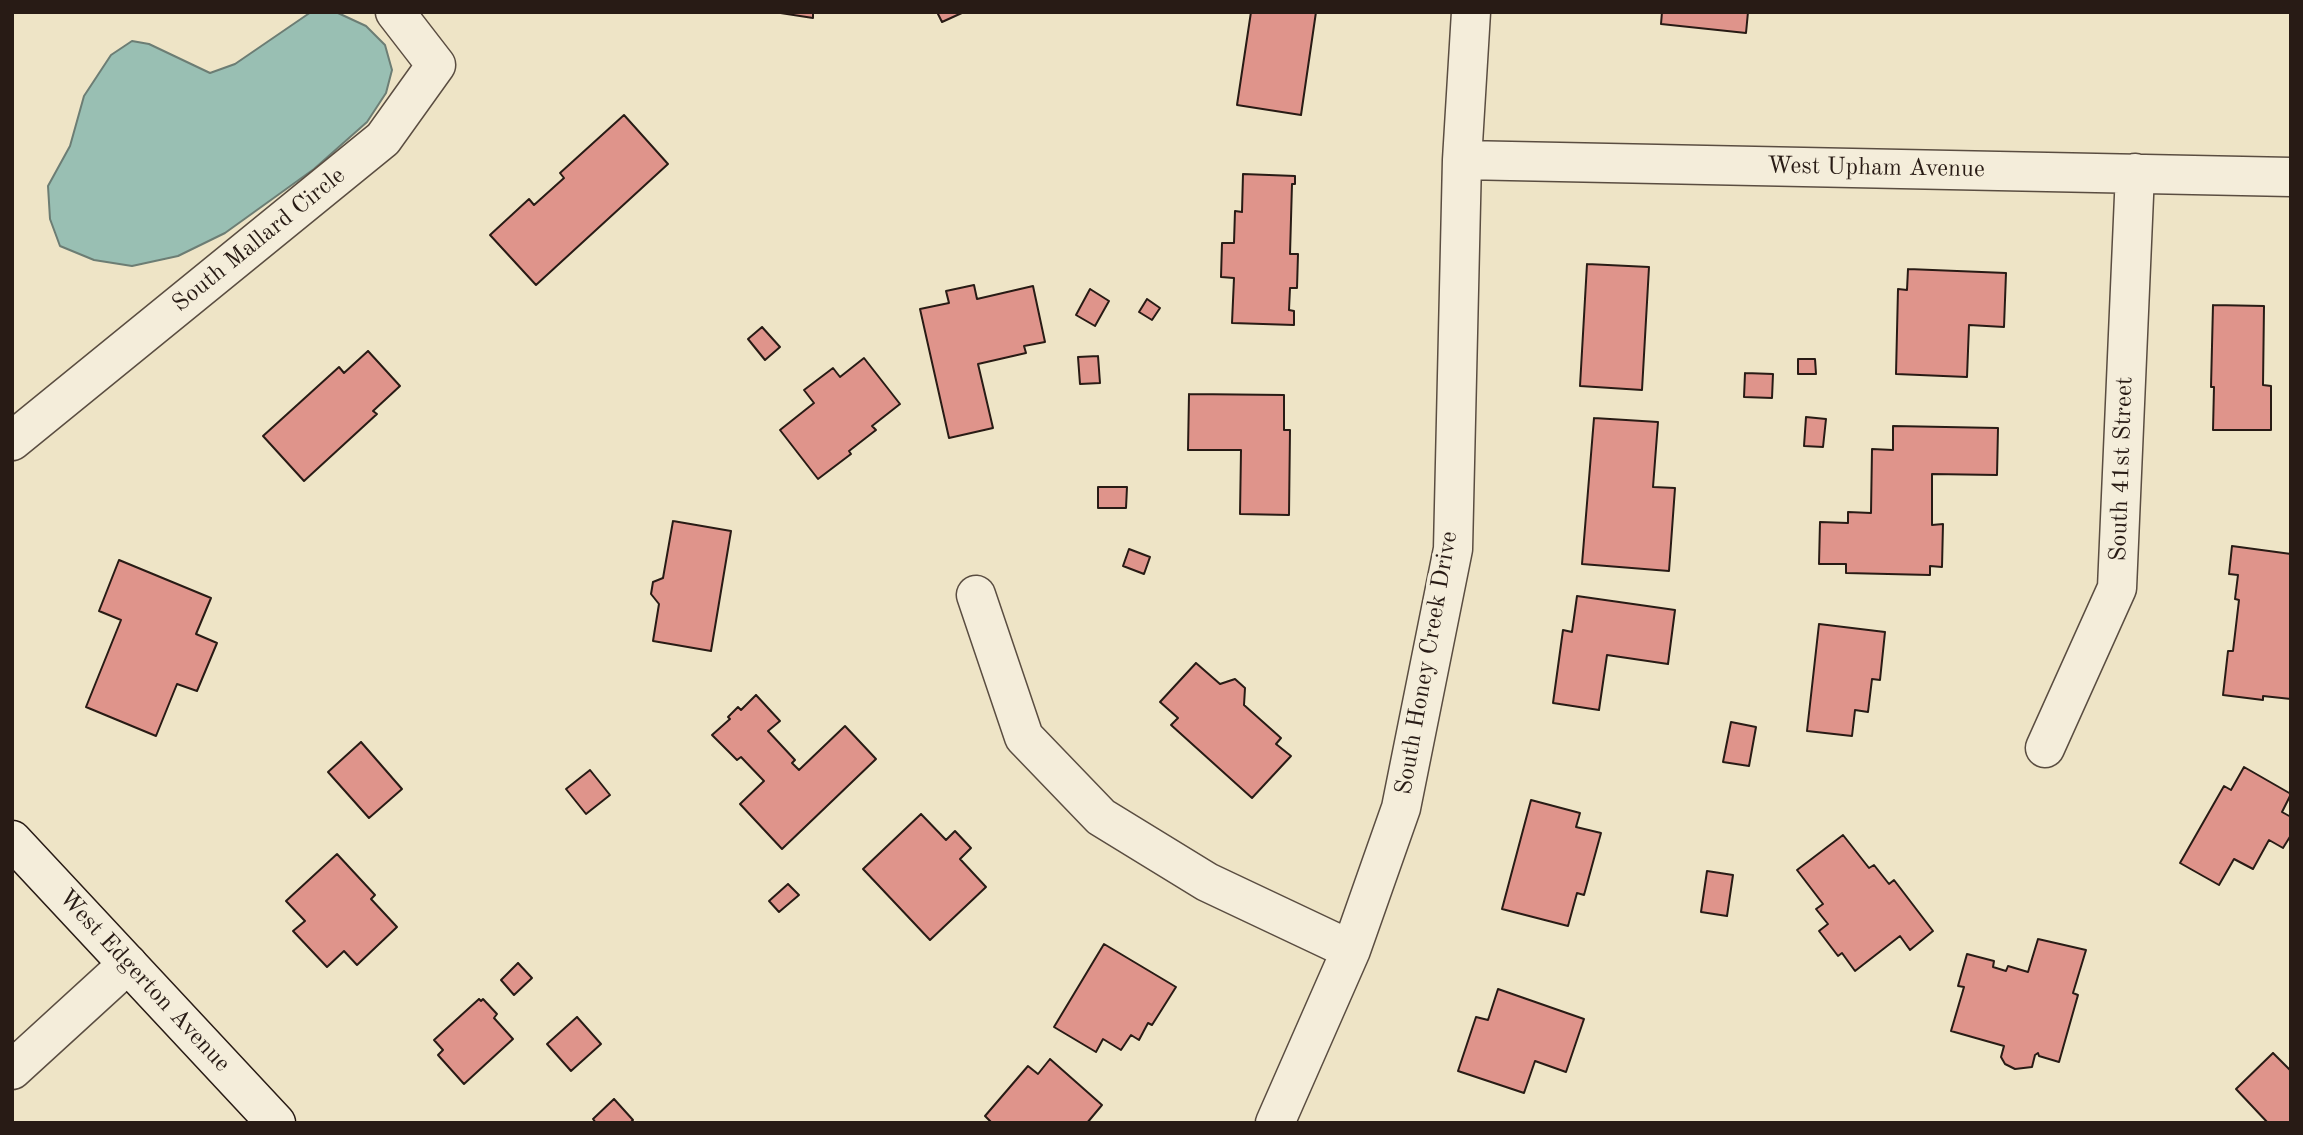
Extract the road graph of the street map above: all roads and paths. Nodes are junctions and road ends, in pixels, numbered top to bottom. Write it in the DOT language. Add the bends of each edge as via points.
graph roads {
  1 [pos="395,12"];
  2 [pos="1471,12"];
  3 [pos="1462,160"];
  4 [pos="2135,173"];
  5 [pos="2291,177"];
  6 [pos="12,441"];
  7 [pos="976,595"];
  8 [pos="2045,748"];
  9 [pos="12,840"];
  10 [pos="1351,950"];
  11 [pos="128,964"];
  12 [pos="12,1070"];
  13 [pos="276,1123"];
  14 [pos="1275,1123"];
  1 -- 6 [label="street, South Mallard Circle" via="436,65 383,139"];
  2 -- 3 [label="street, South Honey Creek Drive"];
  3 -- 4 [label="street, West Upham Avenue"];
  3 -- 10 [label="street, South Honey Creek Drive" via="1453,550 1401,808"];
  4 -- 5 [label="street, West Upham Avenue"];
  4 -- 8 [label="street, South 41st Street" via="2117,588"];
  7 -- 10 [label="street" via="1024,737 1101,817 1208,882"];
  9 -- 11 [label="street, West Edgerton Avenue"];
  10 -- 14 [label="street, South Honey Creek Drive"];
  11 -- 12 [label="street"];
  11 -- 13 [label="street, West Edgerton Avenue"];
}
